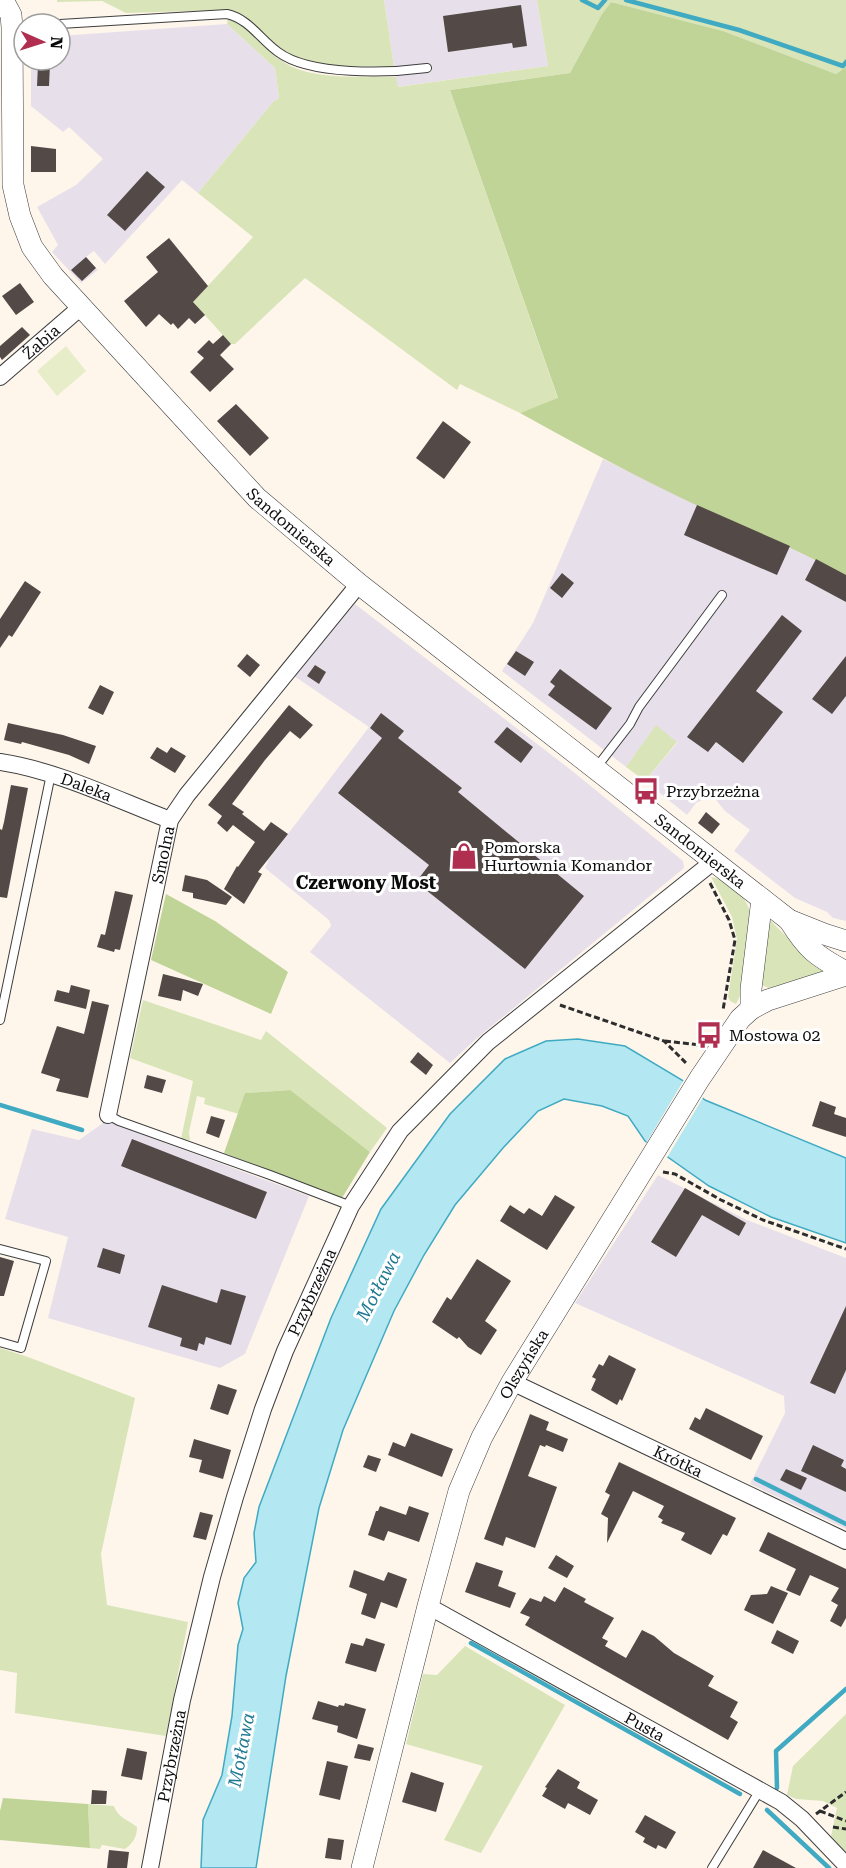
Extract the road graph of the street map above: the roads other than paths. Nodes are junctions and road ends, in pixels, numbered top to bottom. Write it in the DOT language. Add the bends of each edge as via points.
graph roads {
  1 [pos="3,0"];
  2 [pos="12,18"];
  3 [pos="72,23"];
  4 [pos="427,68"];
  5 [pos="15,72"];
  6 [pos="7,188"];
  7 [pos="81,307"];
  8 [pos="0,377"];
  9 [pos="359,584"];
  10 [pos="722,595"];
  11 [pos="0,762"];
  12 [pos="596,768"];
  13 [pos="51,774"];
  14 [pos="170,820"];
  15 [pos="708,866"];
  16 [pos="762,899"];
  17 [pos="789,920"];
  18 [pos="846,941"];
  19 [pos="846,974"];
  20 [pos="751,1009"];
  21 [pos="0,1020"];
  22 [pos="108,1115"];
  23 [pos="351,1206"];
  24 [pos="0,1249"];
  25 [pos="0,1342"];
  26 [pos="512,1382"];
  27 [pos="846,1541"];
  28 [pos="428,1606"];
  29 [pos="760,1790"];
  30 [pos="846,1865"];
  31 [pos="150,1868"];
  32 [pos="362,1868"];
  33 [pos="712,1868"];
  1 -- 2 [label="street, Sandomierska"];
  3 -- 4 [label="lane" via="227,14 238,17 277,52 302,64 395,72"];
  5 -- 6 [label="street, Sandomierska"];
  6 -- 7 [label="street, Sandomierska" via="32,247"];
  7 -- 8 [label="street, Żabia"];
  7 -- 9 [label="street, Sandomierska" via="257,498"];
  9 -- 12 [label="street, Sandomierska"];
  9 -- 14 [label="street, Smolna"];
  10 -- 12 [label="lane"];
  11 -- 13 [label="street, Daleka"];
  12 -- 15 [label="street, Sandomierska"];
  13 -- 14 [label="street, Daleka"];
  13 -- 21 [label="lane"];
  14 -- 22 [label="street, Smolna"];
  15 -- 16 [label="street, Sandomierska"];
  15 -- 23 [label="street, Przybrzeżna" via="488,1042 400,1131"];
  16 -- 17 [label="street, Sandomierska"];
  16 -- 20 [label="street"];
  17 -- 18 [label="street, Sandomierska"];
  17 -- 19 [label="street, Sandomierska" via="810,950"];
  19 -- 20 [label="street"];
  20 -- 26 [label="street, Olszyńska" via="696,1075 650,1161"];
  22 -- 23 [label="lane"];
  23 -- 31 [label="street, Przybrzeżna" via="262,1409 235,1497 182,1700"];
  24 -- 25 [label="lane" via="46,1261 21,1348"];
  26 -- 27 [label="street, Krótka"];
  26 -- 28 [label="street, Olszyńska" via="459,1491"];
  28 -- 29 [label="street, Pusta"];
  28 -- 32 [label="street, Olszyńska"];
  29 -- 30 [label="street, Pusta" via="801,1819"];
  29 -- 33 [label="lane"];
}
